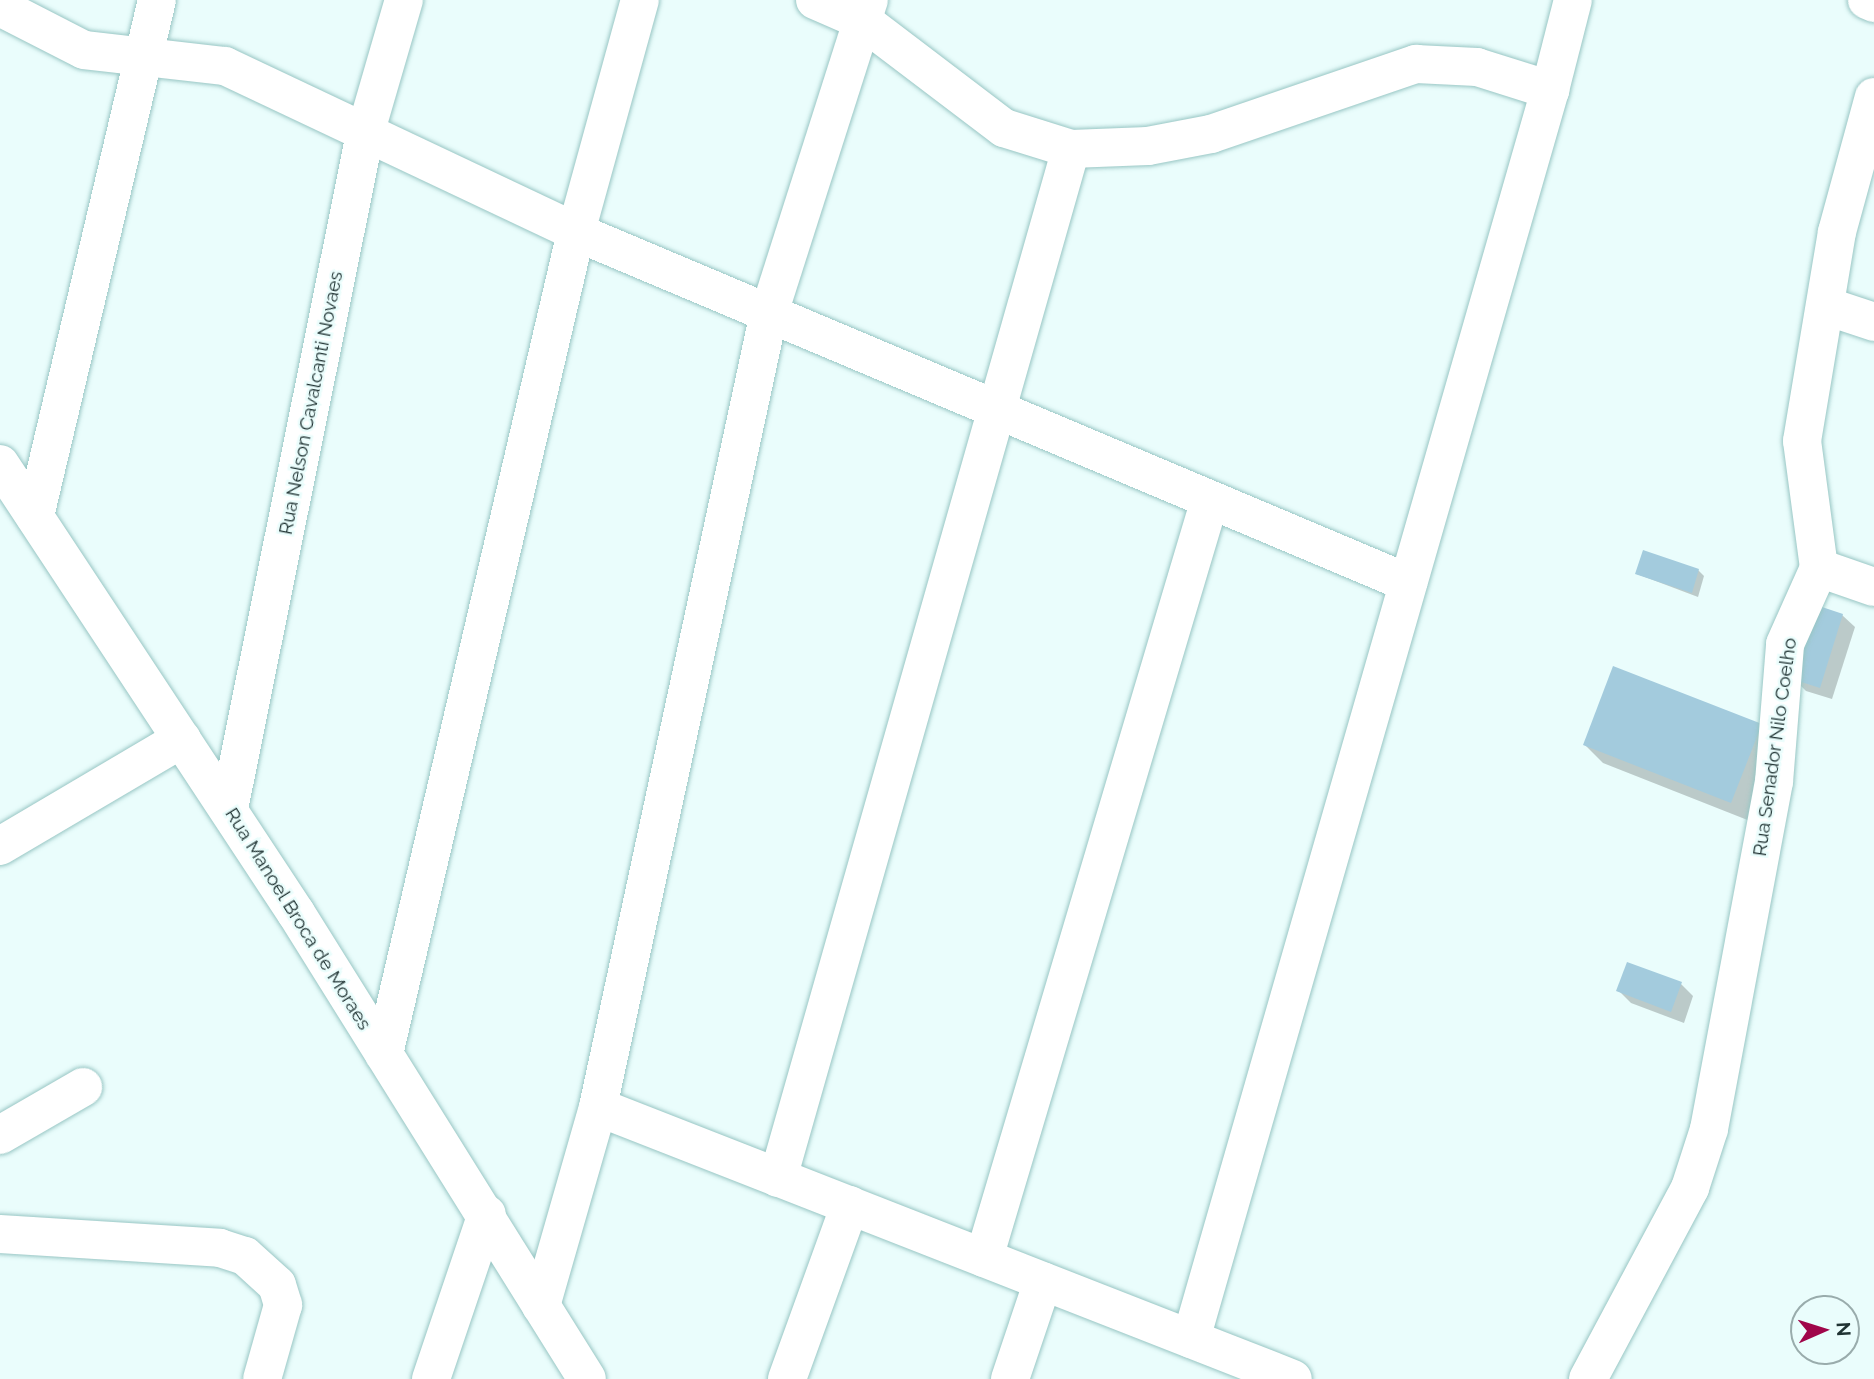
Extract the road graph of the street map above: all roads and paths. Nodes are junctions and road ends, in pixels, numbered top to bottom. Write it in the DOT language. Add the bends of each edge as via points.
graph roads {
  1 [pos="158,0"];
  2 [pos="404,0"];
  3 [pos="640,0"];
  4 [pos="815,0"];
  5 [pos="1573,0"];
  6 [pos="1867,0"];
  7 [pos="1874,3"];
  8 [pos="0,8"];
  9 [pos="866,11"];
  10 [pos="144,59"];
  11 [pos="1549,90"];
  12 [pos="1874,97"];
  13 [pos="365,134"];
  14 [pos="1071,149"];
  15 [pos="576,232"];
  16 [pos="1826,306"];
  17 [pos="769,313"];
  18 [pos="1874,322"];
  19 [pos="992,412"];
  20 [pos="0,464"];
  21 [pos="1209,503"];
  22 [pos="35,516"];
  23 [pos="1819,568"];
  24 [pos="1408,583"];
  25 [pos="1874,587"];
  26 [pos="182,739"];
  27 [pos="229,809"];
  28 [pos="0,846"];
  29 [pos="384,1054"];
  30 [pos="83,1087"];
  31 [pos="598,1107"];
  32 [pos="0,1135"];
  33 [pos="778,1178"];
  34 [pos="850,1206"];
  35 [pos="487,1214"];
  36 [pos="0,1234"];
  37 [pos="984,1258"];
  38 [pos="1043,1281"];
  39 [pos="541,1306"];
  40 [pos="1191,1339"];
  41 [pos="581,1376"];
  42 [pos="262,1379"];
  43 [pos="431,1379"];
  44 [pos="787,1379"];
  45 [pos="1010,1379"];
  46 [pos="1293,1379"];
  47 [pos="1588,1379"];
  1 -- 10 [label="street"];
  2 -- 13 [label="street, Rua Nelson Cavalcanti Novaes"];
  3 -- 15 [label="street"];
  4 -- 9 [label="street"];
  5 -- 11 [label="street"];
  6 -- 7 [label="street"];
  8 -- 10 [label="street" via="84,50"];
  9 -- 14 [label="street" via="1004,128"];
  9 -- 17 [label="street"];
  10 -- 13 [label="street" via="225,66"];
  10 -- 22 [label="street"];
  11 -- 14 [label="street" via="1477,67 1416,64 1211,134 1148,146"];
  11 -- 24 [label="street"];
  12 -- 16 [label="street" via="1842,207"];
  13 -- 15 [label="street"];
  13 -- 27 [label="street, Rua Nelson Cavalcanti Novaes"];
  14 -- 19 [label="street"];
  15 -- 17 [label="street"];
  15 -- 29 [label="street"];
  16 -- 18 [label="street"];
  16 -- 23 [label="street" via="1802,441 1807,516"];
  17 -- 19 [label="street"];
  17 -- 31 [label="street"];
  19 -- 21 [label="street"];
  19 -- 33 [label="street"];
  20 -- 22 [label="street, Rua Manoel Broca de Moraes"];
  21 -- 24 [label="street"];
  21 -- 37 [label="street"];
  22 -- 26 [label="street, Rua Manoel Broca de Moraes"];
  23 -- 25 [label="street"];
  23 -- 47 [label="street, Rua Senador Nilo Coelho" via="1785,644 1774,782 1709,1129 1690,1188"];
  24 -- 40 [label="street"];
  26 -- 27 [label="street, Rua Manoel Broca de Moraes"];
  26 -- 28 [label="street"];
  27 -- 29 [label="street, Rua Manoel Broca de Moraes"];
  29 -- 35 [label="street, Rua Manoel Broca de Moraes"];
  30 -- 32 [label="street"];
  31 -- 33 [label="street"];
  31 -- 39 [label="street"];
  33 -- 34 [label="street"];
  34 -- 37 [label="street"];
  34 -- 44 [label="street"];
  35 -- 39 [label="street, Rua Manoel Broca de Moraes"];
  35 -- 43 [label="street"];
  36 -- 42 [label="street" via="220,1248 245,1256 262,1266 283,1305"];
  37 -- 38 [label="street"];
  38 -- 40 [label="street"];
  38 -- 45 [label="street"];
  39 -- 41 [label="street, Rua Manoel Broca de Moraes"];
  40 -- 46 [label="street"];
}
